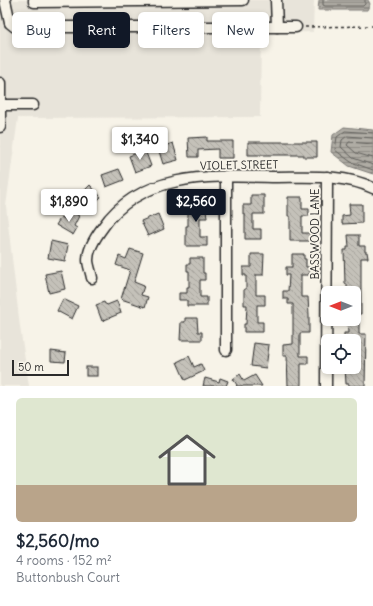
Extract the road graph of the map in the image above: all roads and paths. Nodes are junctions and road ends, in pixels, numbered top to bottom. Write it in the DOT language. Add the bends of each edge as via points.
graph roads {
  1 [pos="5,0"];
  2 [pos="34,0"];
  3 [pos="140,0"];
  4 [pos="243,0"];
  5 [pos="276,0"];
  6 [pos="373,26"];
  7 [pos="277,27"];
  8 [pos="296,27"];
  9 [pos="0,83"];
  10 [pos="0,105"];
  11 [pos="32,105"];
  12 [pos="0,127"];
  13 [pos="226,176"];
  14 [pos="327,177"];
  15 [pos="373,188"];
  16 [pos="92,278"];
  17 [pos="226,350"];
  18 [pos="326,386"];
  1 -- 7 [label="street" via="10,23 15,27"];
  2 -- 3 [label="street"];
  3 -- 4 [label="street"];
  5 -- 7 [label="street"];
  6 -- 8 [label="path"];
  7 -- 8 [label="street"];
  9 -- 10 [label="street"];
  10 -- 11 [label="street"];
  10 -- 12 [label="street"];
  13 -- 14 [label="street, VIOLET STREET"];
  13 -- 16 [label="street, VIOLET STREET" via="175,181 146,191 123,205 105,223 92,247 88,258"];
  13 -- 17 [label="street"];
  14 -- 15 [label="street, VIOLET STREET" via="353,181"];
  14 -- 18 [label="street, BASSWOOD LANE"];
}
